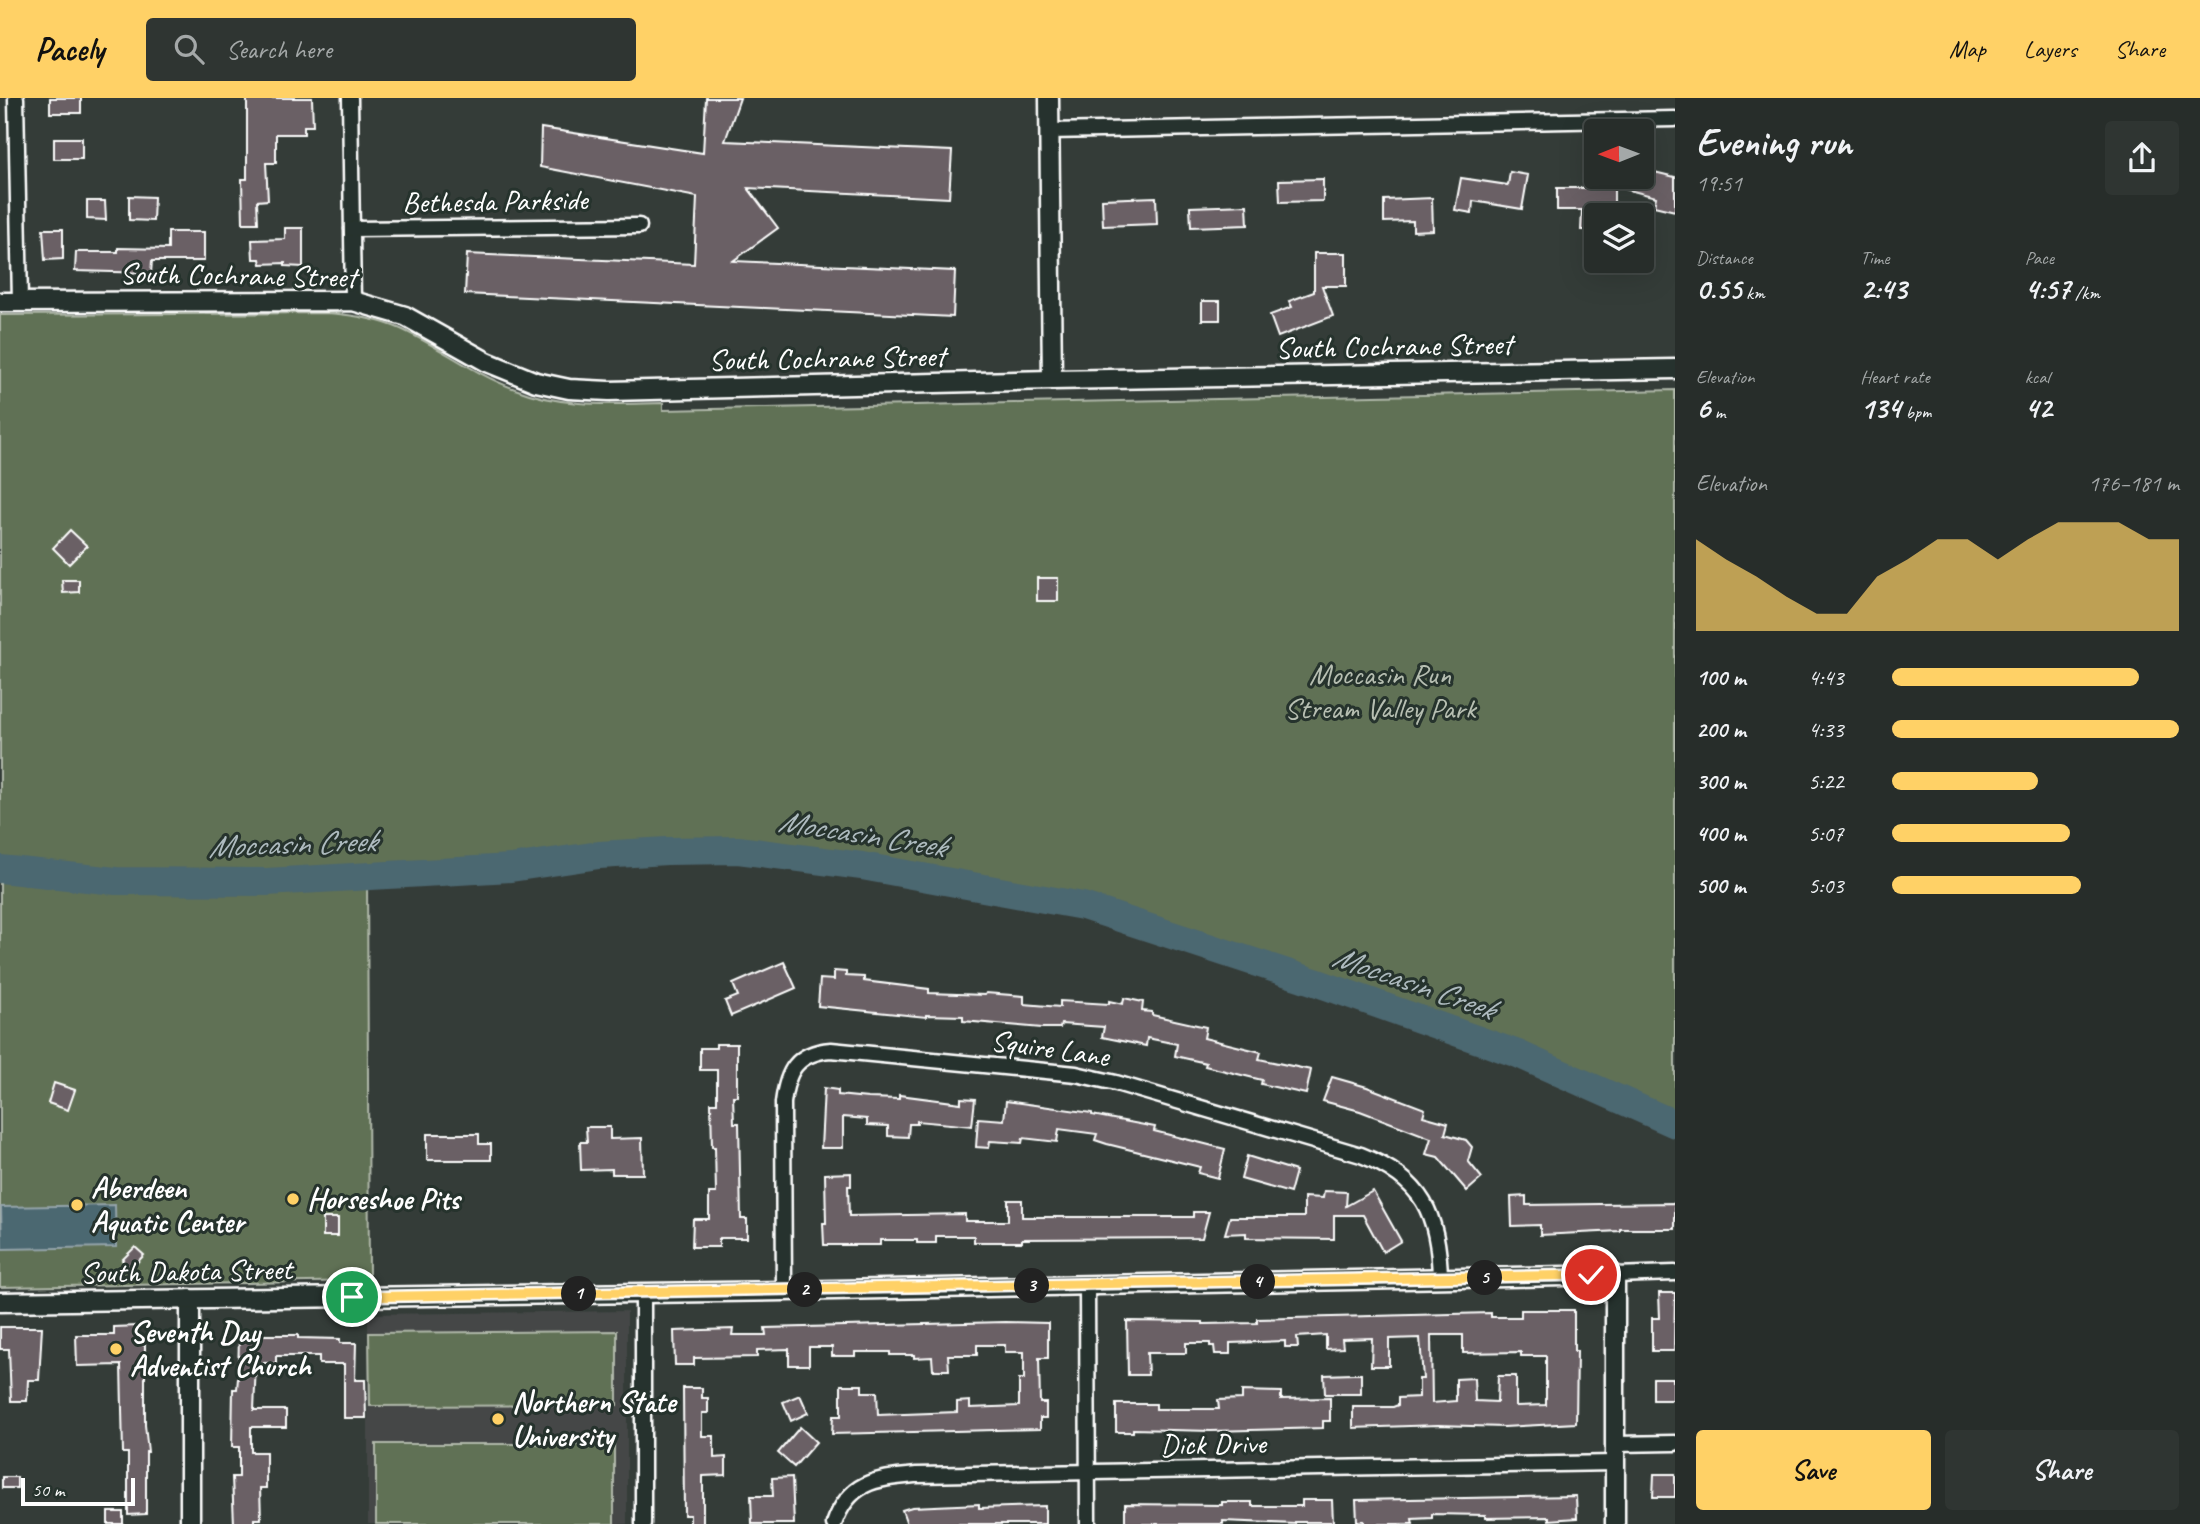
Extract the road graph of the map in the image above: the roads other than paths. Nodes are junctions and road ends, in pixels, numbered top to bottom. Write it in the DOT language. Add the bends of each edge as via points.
graph roads {
  1 [pos="16,98"];
  2 [pos="350,98"];
  3 [pos="1049,98"];
  4 [pos="1675,119"];
  5 [pos="1049,131"];
  6 [pos="639,226"];
  7 [pos="352,229"];
  8 [pos="353,301"];
  9 [pos="0,302"];
  10 [pos="20,302"];
  11 [pos="1675,369"];
  12 [pos="1052,380"];
  13 [pos="1675,1273"];
  14 [pos="1615,1275"];
  15 [pos="1440,1279"];
  16 [pos="1087,1285"];
  17 [pos="784,1290"];
  18 [pos="643,1293"];
  19 [pos="190,1299"];
  20 [pos="0,1302"];
  21 [pos="1675,1443"];
  22 [pos="1615,1444"];
  23 [pos="1615,1463"];
  24 [pos="1088,1472"];
  25 [pos="190,1524"];
  26 [pos="643,1524"];
  27 [pos="834,1524"];
  28 [pos="1088,1524"];
  29 [pos="1615,1524"];
  1 -- 10 [label="street"];
  2 -- 7 [label="street"];
  3 -- 5 [label="street"];
  4 -- 5 [label="street"];
  5 -- 12 [label="street"];
  6 -- 7 [label="street, Bethesda Parkside"];
  7 -- 8 [label="street"];
  8 -- 10 [label="street, South Cochrane Street"];
  8 -- 12 [label="street, South Cochrane Street" via="404,316 536,383 569,389"];
  9 -- 10 [label="street, South Cochrane Street"];
  11 -- 12 [label="street, South Cochrane Street"];
  13 -- 14 [label="street, South Dakota Street"];
  14 -- 15 [label="street, South Dakota Street"];
  14 -- 22 [label="street"];
  15 -- 16 [label="street, South Dakota Street"];
  15 -- 17 [label="street, Squire Lane" via="1437,1236 1423,1200 1380,1162 1076,1074 831,1050 808,1054 797,1063 785,1087"];
  16 -- 17 [label="street, South Dakota Street"];
  16 -- 24 [label="street"];
  17 -- 18 [label="street, South Dakota Street"];
  18 -- 19 [label="street, South Dakota Street"];
  18 -- 26 [label="street"];
  19 -- 20 [label="street, South Dakota Street"];
  19 -- 25 [label="street"];
  21 -- 22 [label="street"];
  22 -- 23 [label="street"];
  23 -- 24 [label="street, Dick Drive"];
  23 -- 29 [label="street"];
  24 -- 27 [label="street, Dick Drive" via="888,1478 865,1483 849,1494"];
  24 -- 28 [label="street"];
}
